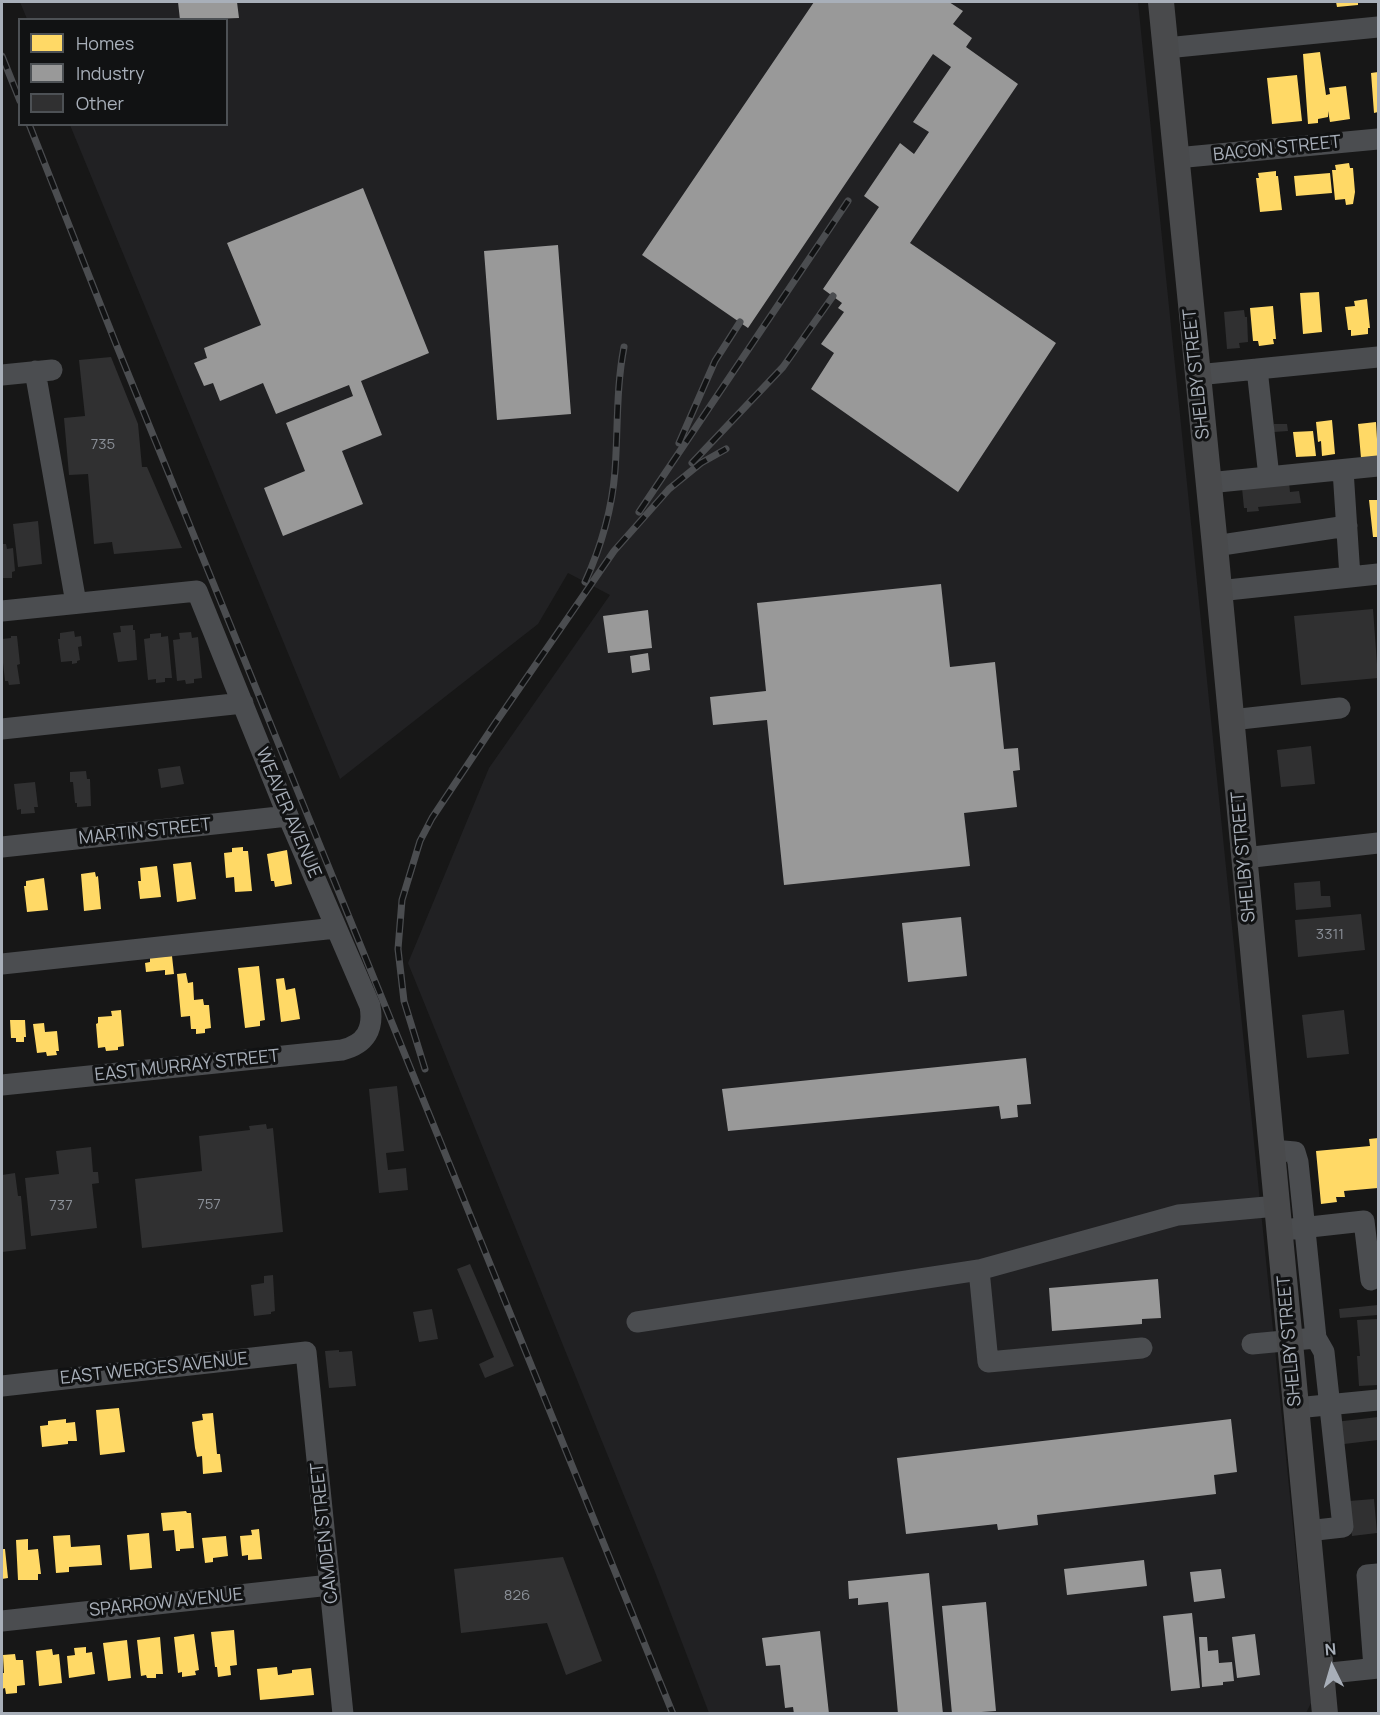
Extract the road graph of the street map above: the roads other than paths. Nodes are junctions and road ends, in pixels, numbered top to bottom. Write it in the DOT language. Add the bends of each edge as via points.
graph roads {
  1 [pos="1161,2"];
  2 [pos="1378,27"];
  3 [pos="1166,48"];
  4 [pos="1378,139"];
  5 [pos="1176,158"];
  6 [pos="1378,357"];
  7 [pos="1257,369"];
  8 [pos="2,375"];
  9 [pos="1197,375"];
  10 [pos="1378,466"];
  11 [pos="1342,470"];
  12 [pos="1269,477"];
  13 [pos="1208,483"];
  14 [pos="1347,526"];
  15 [pos="1215,546"];
  16 [pos="1378,574"];
  17 [pos="1350,577"];
  18 [pos="1218,591"];
  19 [pos="76,603"];
  20 [pos="2,611"];
  21 [pos="243,703"];
  22 [pos="1340,708"];
  23 [pos="1231,720"];
  24 [pos="2,729"];
  25 [pos="288,816"];
  26 [pos="1378,843"];
  27 [pos="2,847"];
  28 [pos="1244,858"];
  29 [pos="336,928"];
  30 [pos="2,964"];
  31 [pos="367,1035"];
  32 [pos="2,1085"];
  33 [pos="1272,1150"];
  34 [pos="1278,1218"];
  35 [pos="1305,1227"];
  36 [pos="979,1270"];
  37 [pos="1371,1280"];
  38 [pos="637,1322"];
  39 [pos="1316,1338"];
  40 [pos="1290,1341"];
  41 [pos="1252,1344"];
  42 [pos="1142,1348"];
  43 [pos="306,1352"];
  44 [pos="2,1386"];
  45 [pos="1378,1400"];
  46 [pos="1330,1404"];
  47 [pos="1296,1408"];
  48 [pos="1307,1531"];
  49 [pos="1378,1574"];
  50 [pos="330,1585"];
  51 [pos="2,1621"];
  52 [pos="1376,1668"];
  53 [pos="1321,1674"];
  54 [pos="343,1713"];
  55 [pos="1325,1713"];
  1 -- 3 [label="main road, SHELBY STREET"];
  2 -- 3 [label="street"];
  3 -- 5 [label="main road, SHELBY STREET"];
  4 -- 5 [label="street, BACON STREET"];
  5 -- 9 [label="main road, SHELBY STREET"];
  6 -- 7 [label="street"];
  7 -- 9 [label="street"];
  7 -- 12 [label="street"];
  8 -- 19 [label="street" via="44,370"];
  9 -- 13 [label="main road, SHELBY STREET"];
  10 -- 11 [label="street"];
  11 -- 12 [label="street"];
  11 -- 14 [label="street"];
  12 -- 13 [label="street"];
  13 -- 15 [label="main road, SHELBY STREET"];
  14 -- 15 [label="street"];
  14 -- 17 [label="street"];
  15 -- 18 [label="main road, SHELBY STREET"];
  16 -- 17 [label="street"];
  17 -- 18 [label="street"];
  18 -- 23 [label="main road, SHELBY STREET"];
  19 -- 20 [label="street"];
  19 -- 21 [label="street, WEAVER AVENUE" via="197,591"];
  21 -- 24 [label="street"];
  21 -- 25 [label="street, WEAVER AVENUE"];
  22 -- 23 [label="street"];
  23 -- 28 [label="main road, SHELBY STREET"];
  25 -- 27 [label="street, MARTIN STREET"];
  25 -- 29 [label="street, WEAVER AVENUE"];
  26 -- 28 [label="street"];
  28 -- 33 [label="main road, SHELBY STREET"];
  29 -- 30 [label="street"];
  29 -- 31 [label="street, WEAVER AVENUE" via="370,1006 371,1028"];
  31 -- 32 [label="street, EAST MURRAY STREET" via="342,1050"];
  33 -- 34 [label="main road, SHELBY STREET"];
  33 -- 35 [label="street" via="1295,1152"];
  34 -- 35 [label="street"];
  34 -- 36 [label="street" via="1178,1215"];
  34 -- 40 [label="main road, SHELBY STREET"];
  35 -- 37 [label="street" via="1364,1221"];
  35 -- 39 [label="street"];
  36 -- 38 [label="street"];
  36 -- 42 [label="street" via="988,1362"];
  39 -- 40 [label="street"];
  39 -- 46 [label="street" via="1324,1352"];
  40 -- 41 [label="street"];
  40 -- 47 [label="main road, SHELBY STREET"];
  43 -- 44 [label="street, EAST WERGES AVENUE"];
  43 -- 50 [label="street, CAMDEN STREET"];
  45 -- 46 [label="street"];
  46 -- 47 [label="street"];
  46 -- 48 [label="street" via="1343,1527"];
  47 -- 48 [label="main road, SHELBY STREET"];
  48 -- 53 [label="main road, SHELBY STREET"];
  49 -- 52 [label="street" via="1366,1575"];
  50 -- 51 [label="street, SPARROW AVENUE"];
  50 -- 54 [label="street, CAMDEN STREET"];
  52 -- 53 [label="street"];
  53 -- 55 [label="main road, SHELBY STREET"];
}
